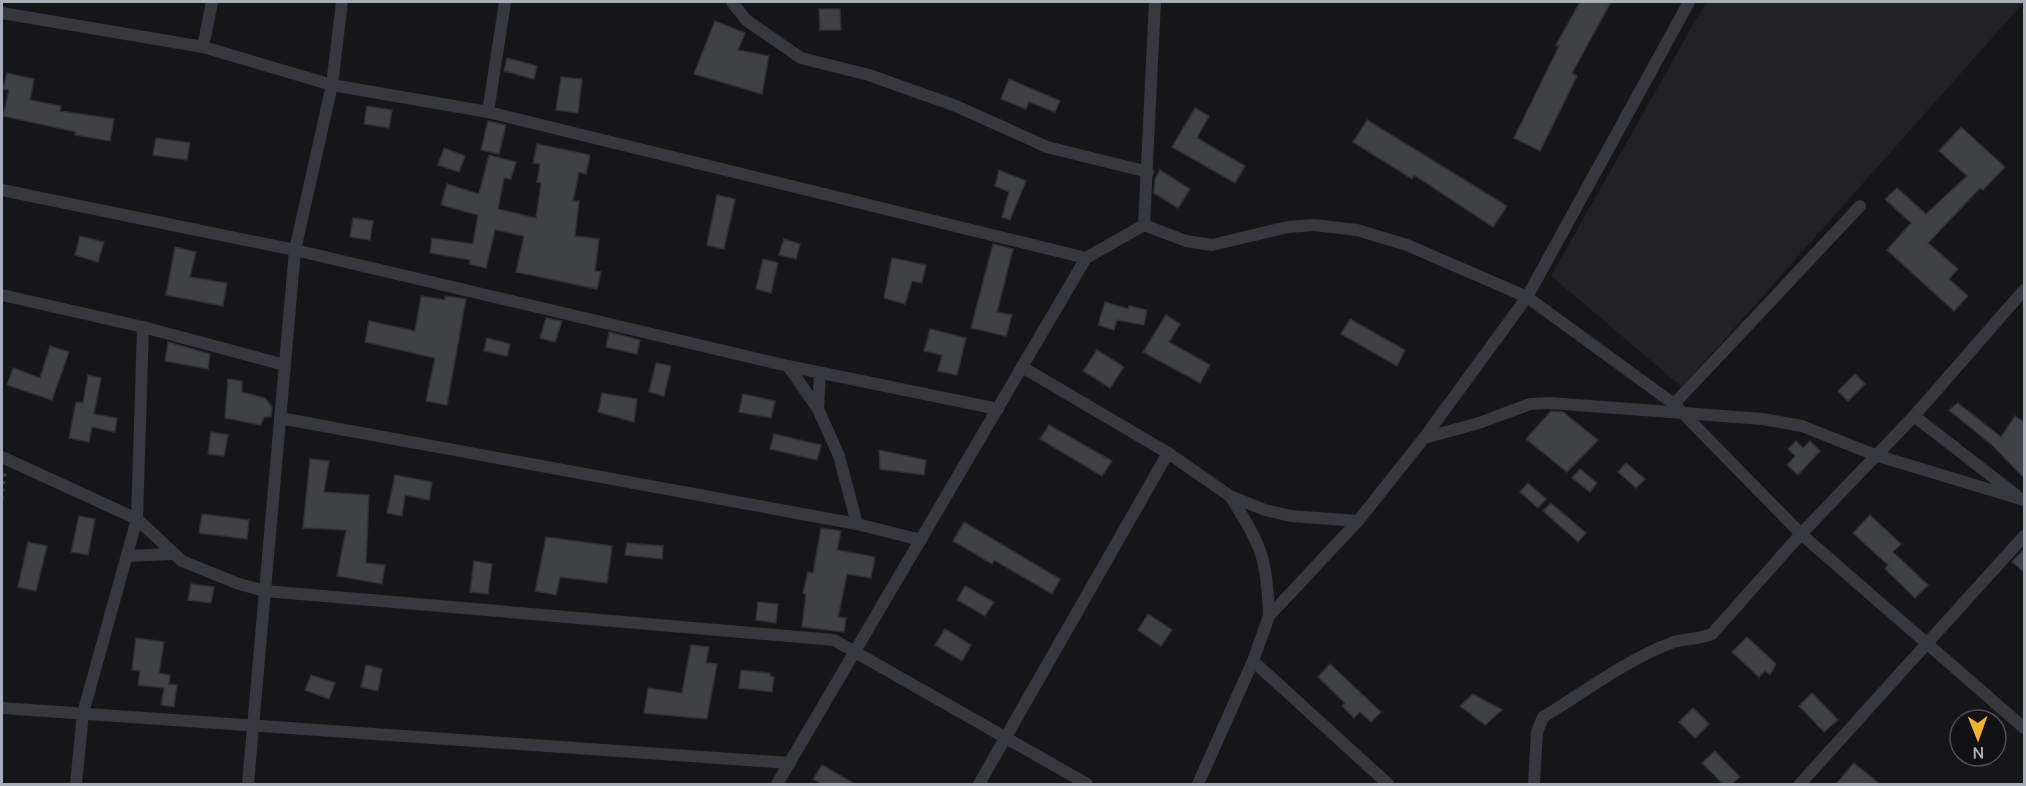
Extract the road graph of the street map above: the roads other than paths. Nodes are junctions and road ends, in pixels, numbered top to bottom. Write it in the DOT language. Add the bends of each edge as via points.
graph roads {
  1 [pos="212,2"];
  2 [pos="342,2"];
  3 [pos="505,2"];
  4 [pos="732,2"];
  5 [pos="1155,2"];
  6 [pos="1689,2"];
  7 [pos="2,13"];
  8 [pos="203,46"];
  9 [pos="332,85"];
  10 [pos="488,112"];
  11 [pos="1148,172"];
  12 [pos="2,190"];
  13 [pos="1860,206"];
  14 [pos="1144,225"];
  15 [pos="295,250"];
  16 [pos="1086,258"];
  17 [pos="2025,290"];
  18 [pos="2,295"];
  19 [pos="1527,297"];
  20 [pos="143,327"];
  21 [pos="285,365"];
  22 [pos="788,366"];
  23 [pos="1022,367"];
  24 [pos="820,374"];
  25 [pos="818,409"];
  26 [pos="1679,409"];
  27 [pos="998,410"];
  28 [pos="1914,416"];
  29 [pos="280,418"];
  30 [pos="1424,438"];
  31 [pos="1168,453"];
  32 [pos="1875,455"];
  33 [pos="2,457"];
  34 [pos="1230,496"];
  35 [pos="2024,500"];
  36 [pos="137,519"];
  37 [pos="1358,521"];
  38 [pos="857,524"];
  39 [pos="1801,534"];
  40 [pos="2025,536"];
  41 [pos="921,540"];
  42 [pos="171,554"];
  43 [pos="128,556"];
  44 [pos="265,591"];
  45 [pos="1269,616"];
  46 [pos="1927,644"];
  47 [pos="857,651"];
  48 [pos="1252,661"];
  49 [pos="2,708"];
  50 [pos="83,714"];
  51 [pos="253,725"];
  52 [pos="2025,728"];
  53 [pos="1006,737"];
  54 [pos="790,763"];
  55 [pos="76,784"];
  56 [pos="248,784"];
  57 [pos="777,784"];
  58 [pos="979,784"];
  59 [pos="1087,784"];
  60 [pos="1198,784"];
  61 [pos="1388,784"];
  62 [pos="1534,784"];
  63 [pos="1800,784"];
  1 -- 8 [label="street"];
  2 -- 9 [label="street"];
  3 -- 10 [label="street"];
  4 -- 11 [label="street" via="746,20 801,58 869,75 956,106 1047,147"];
  5 -- 11 [label="street"];
  6 -- 19 [label="street"];
  7 -- 8 [label="street"];
  8 -- 9 [label="street"];
  9 -- 10 [label="street"];
  9 -- 15 [label="street"];
  10 -- 16 [label="street"];
  11 -- 14 [label="street"];
  12 -- 15 [label="street"];
  13 -- 26 [label="street"];
  14 -- 16 [label="street"];
  14 -- 19 [label="street" via="1186,241 1212,245 1288,227 1314,225 1357,230 1407,245"];
  15 -- 21 [label="street"];
  15 -- 22 [label="street"];
  16 -- 23 [label="street"];
  17 -- 28 [label="street"];
  18 -- 20 [label="street"];
  19 -- 26 [label="street"];
  19 -- 30 [label="street"];
  20 -- 21 [label="street"];
  20 -- 36 [label="street"];
  21 -- 29 [label="street"];
  22 -- 24 [label="street"];
  22 -- 25 [label="street"];
  23 -- 27 [label="street"];
  23 -- 31 [label="street"];
  24 -- 25 [label="street"];
  24 -- 27 [label="street"];
  25 -- 38 [label="street" via="839,456"];
  26 -- 30 [label="street" via="1530,404"];
  26 -- 32 [label="street" via="1802,426"];
  26 -- 39 [label="street"];
  27 -- 41 [label="street"];
  28 -- 32 [label="street"];
  28 -- 35 [label="street"];
  29 -- 38 [label="street"];
  29 -- 44 [label="street"];
  30 -- 37 [label="street"];
  31 -- 34 [label="street"];
  31 -- 53 [label="street"];
  32 -- 35 [label="street"];
  32 -- 39 [label="street"];
  33 -- 36 [label="street"];
  34 -- 37 [label="street" via="1291,516"];
  34 -- 45 [label="street" via="1264,556"];
  36 -- 42 [label="street"];
  36 -- 43 [label="street"];
  37 -- 45 [label="street"];
  38 -- 41 [label="street"];
  39 -- 46 [label="street"];
  39 -- 62 [label="street" via="1712,634 1674,642 1647,654 1543,717 1537,732"];
  40 -- 46 [label="street"];
  41 -- 47 [label="street"];
  42 -- 43 [label="street"];
  42 -- 44 [label="street" via="239,585"];
  43 -- 50 [label="street"];
  44 -- 47 [label="street" via="834,640"];
  44 -- 51 [label="street"];
  45 -- 48 [label="street"];
  46 -- 52 [label="street"];
  46 -- 63 [label="street"];
  47 -- 53 [label="street"];
  47 -- 54 [label="street"];
  48 -- 60 [label="street"];
  48 -- 61 [label="street"];
  49 -- 50 [label="street"];
  50 -- 51 [label="street"];
  50 -- 55 [label="street"];
  51 -- 54 [label="street"];
  51 -- 56 [label="street"];
  53 -- 58 [label="street"];
  53 -- 59 [label="street"];
  54 -- 57 [label="street"];
}
